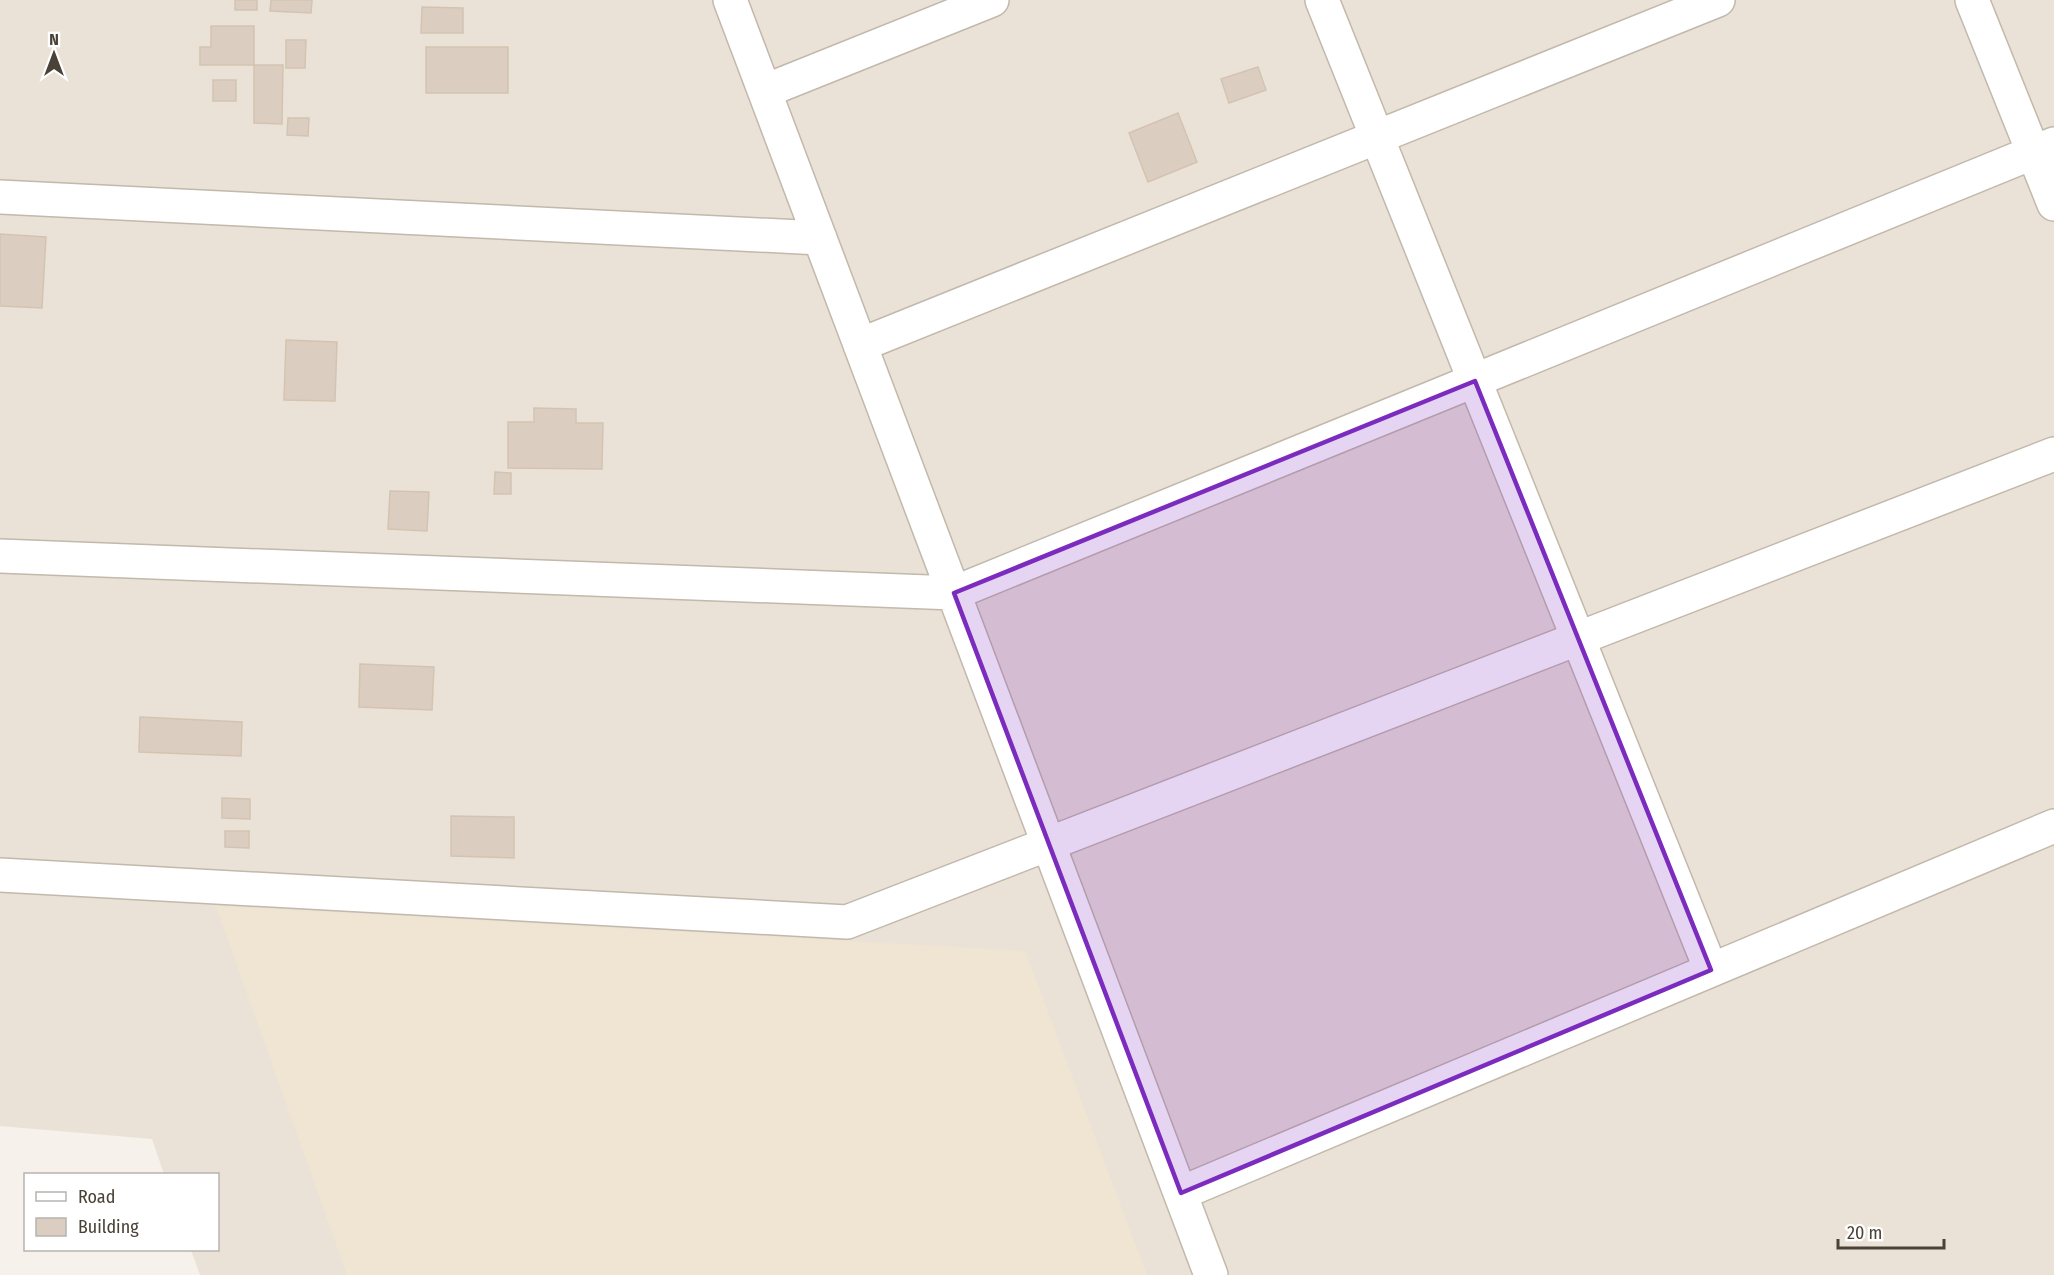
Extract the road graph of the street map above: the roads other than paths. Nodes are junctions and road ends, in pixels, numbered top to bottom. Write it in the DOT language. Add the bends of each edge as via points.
graph roads {
  1 [pos="730,0"];
  2 [pos="992,0"];
  3 [pos="1322,0"];
  4 [pos="1718,0"];
  5 [pos="1972,0"];
  6 [pos="765,92"];
  7 [pos="1377,137"];
  8 [pos="2044,148"];
  9 [pos="0,197"];
  10 [pos="2054,204"];
  11 [pos="820,238"];
  12 [pos="860,345"];
  13 [pos="1475,381"];
  14 [pos="2054,454"];
  15 [pos="0,556"];
  16 [pos="954,593"];
  17 [pos="1578,638"];
  18 [pos="2054,826"];
  19 [pos="1048,843"];
  20 [pos="0,875"];
  21 [pos="1711,970"];
  22 [pos="1180,1193"];
  23 [pos="1211,1275"];
  1 -- 6 [label="street"];
  2 -- 6 [label="street"];
  3 -- 7 [label="street"];
  4 -- 7 [label="street"];
  5 -- 8 [label="street"];
  6 -- 11 [label="street"];
  7 -- 12 [label="street"];
  7 -- 13 [label="street"];
  8 -- 10 [label="street"];
  8 -- 13 [label="street"];
  9 -- 11 [label="street"];
  11 -- 12 [label="street"];
  12 -- 16 [label="street"];
  13 -- 16 [label="street"];
  13 -- 17 [label="street"];
  14 -- 17 [label="street"];
  15 -- 16 [label="street"];
  16 -- 19 [label="street"];
  17 -- 19 [label="street"];
  17 -- 21 [label="street"];
  18 -- 21 [label="street"];
  19 -- 20 [label="street" via="847,922"];
  19 -- 22 [label="street"];
  21 -- 22 [label="street"];
  22 -- 23 [label="street"];
}
